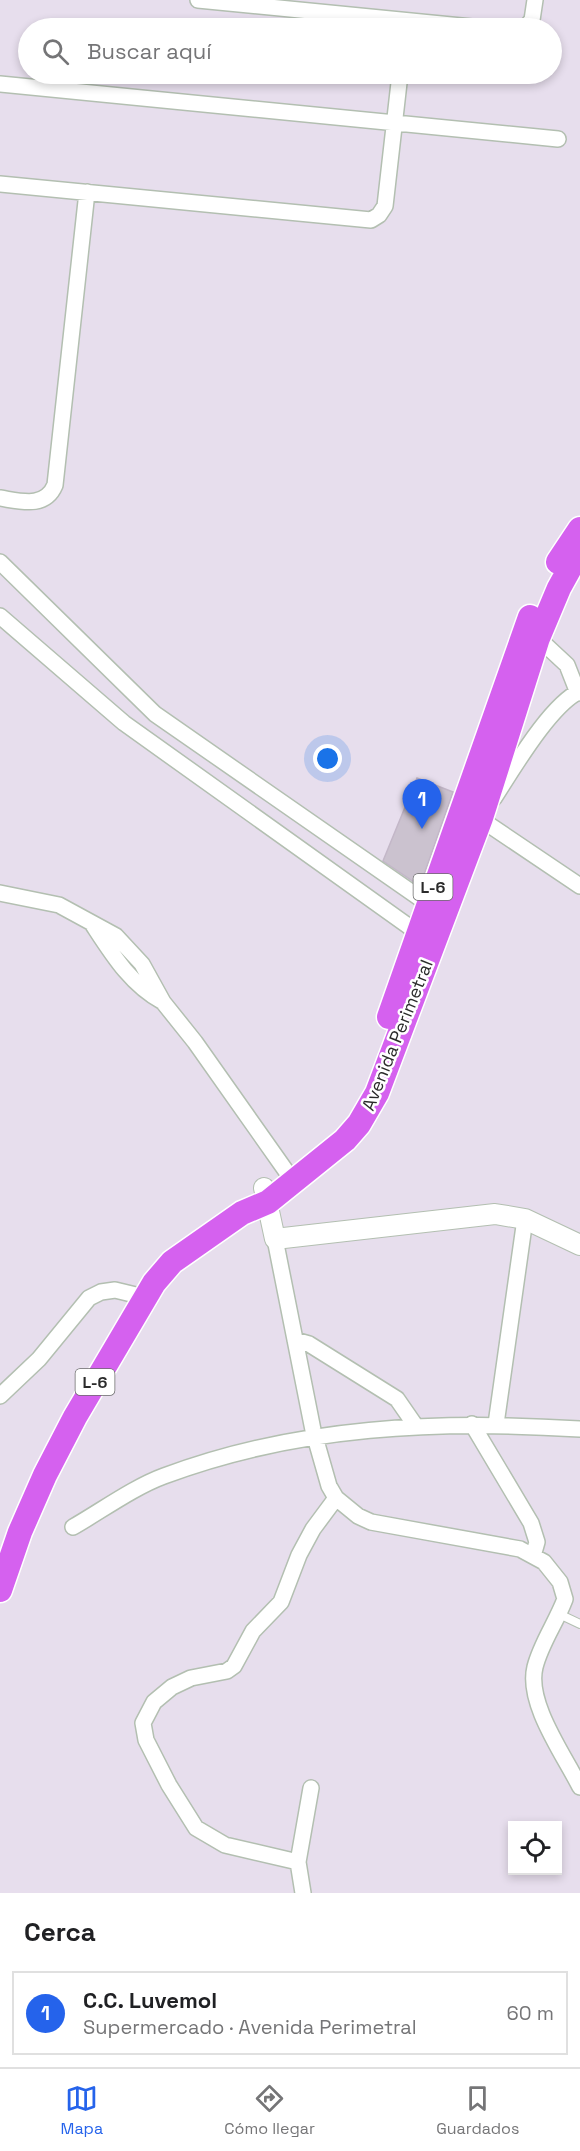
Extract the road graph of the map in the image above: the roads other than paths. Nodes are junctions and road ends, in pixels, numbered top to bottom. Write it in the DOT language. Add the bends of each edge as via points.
graph roads {
  1 [pos="198,0"];
  2 [pos="535,0"];
  3 [pos="348,18"];
  4 [pos="532,18"];
  5 [pos="0,84"];
  6 [pos="399,84"];
  7 [pos="394,124"];
  8 [pos="558,139"];
  9 [pos="0,184"];
  10 [pos="87,192"];
  11 [pos="0,498"];
  12 [pos="580,529"];
  13 [pos="580,550"];
  14 [pos="0,562"];
  15 [pos="0,616"];
  16 [pos="538,638"];
  17 [pos="579,692"];
  18 [pos="471,814"];
  19 [pos="580,886"];
  20 [pos="0,893"];
  21 [pos="436,909"];
  22 [pos="425,938"];
  23 [pos="286,1171"];
  24 [pos="266,1195"];
  25 [pos="525,1218"];
  26 [pos="275,1239"];
  27 [pos="580,1245"];
  28 [pos="144,1297"];
  29 [pos="295,1340"];
  30 [pos="0,1396"];
  31 [pos="472,1424"];
  32 [pos="496,1424"];
  33 [pos="416,1425"];
  34 [pos="580,1429"];
  35 [pos="315,1437"];
  36 [pos="336,1498"];
  37 [pos="73,1527"];
  38 [pos="533,1556"];
  39 [pos="0,1590"];
  40 [pos="560,1614"];
  41 [pos="580,1624"];
  42 [pos="580,1787"];
  43 [pos="311,1788"];
  44 [pos="298,1862"];
  45 [pos="303,1893"];
  1 -- 3 [label="street"];
  2 -- 4 [label="street"];
  5 -- 7 [label="street"];
  6 -- 7 [label="street"];
  7 -- 8 [label="street"];
  7 -- 10 [label="street" via="385,206 371,220"];
  9 -- 10 [label="street"];
  10 -- 11 [label="street" via="55,485 38,502"];
  12 -- 18 [label="main road, Avenida Perimetral / L-6" via="550,574 526,624"];
  13 -- 16 [label="main road, Avenida Perimetral / L-6"];
  14 -- 21 [label="street" via="155,714"];
  15 -- 22 [label="street" via="124,723"];
  16 -- 17 [label="street" via="567,665"];
  16 -- 18 [label="main road, Avenida Perimetral / L-6"];
  17 -- 18 [label="street" via="570,696 548,720"];
  18 -- 19 [label="street"];
  18 -- 21 [label="main road, Avenida Perimetral / L-6"];
  20 -- 23 [label="street" via="47,900 93,925 132,978 147,994 163,1002 195,1042"];
  21 -- 22 [label="main road, Avenida Perimetral / L-6"];
  22 -- 23 [label="main road, Avenida Perimetral / L-6" via="354,1103 338,1127"];
  22 -- 24 [label="main road, Avenida Perimetral / L-6" via="369,1109 345,1140"];
  23 -- 24 [label="main road, Avenida Perimetral / L-6"];
  24 -- 26 [label="street"];
  24 -- 28 [label="main road, Avenida Perimetral / L-6" via="172,1262"];
  25 -- 26 [label="street" via="495,1214"];
  25 -- 27 [label="street"];
  25 -- 32 [label="street"];
  26 -- 29 [label="street"];
  28 -- 30 [label="street" via="115,1290 89,1298 39,1359"];
  28 -- 39 [label="main road, L-6" via="45,1475"];
  29 -- 33 [label="street" via="309,1344 397,1399"];
  29 -- 35 [label="street"];
  31 -- 32 [label="street"];
  31 -- 33 [label="street"];
  31 -- 38 [label="street" via="531,1523 537,1542"];
  32 -- 34 [label="street"];
  33 -- 35 [label="street"];
  35 -- 36 [label="street"];
  35 -- 37 [label="street" via="237,1452 161,1477"];
  36 -- 38 [label="street" via="371,1522 520,1549"];
  36 -- 44 [label="street" via="298,1555 281,1602 253,1631 234,1666 172,1687 154,1701 143,1723 146,1740 196,1828 225,1845"];
  38 -- 40 [label="street" via="560,1582 565,1599"];
  40 -- 41 [label="lane"];
  40 -- 42 [label="street" via="541,1649 534,1688 537,1704"];
  43 -- 44 [label="street"];
  44 -- 45 [label="street"];
}
